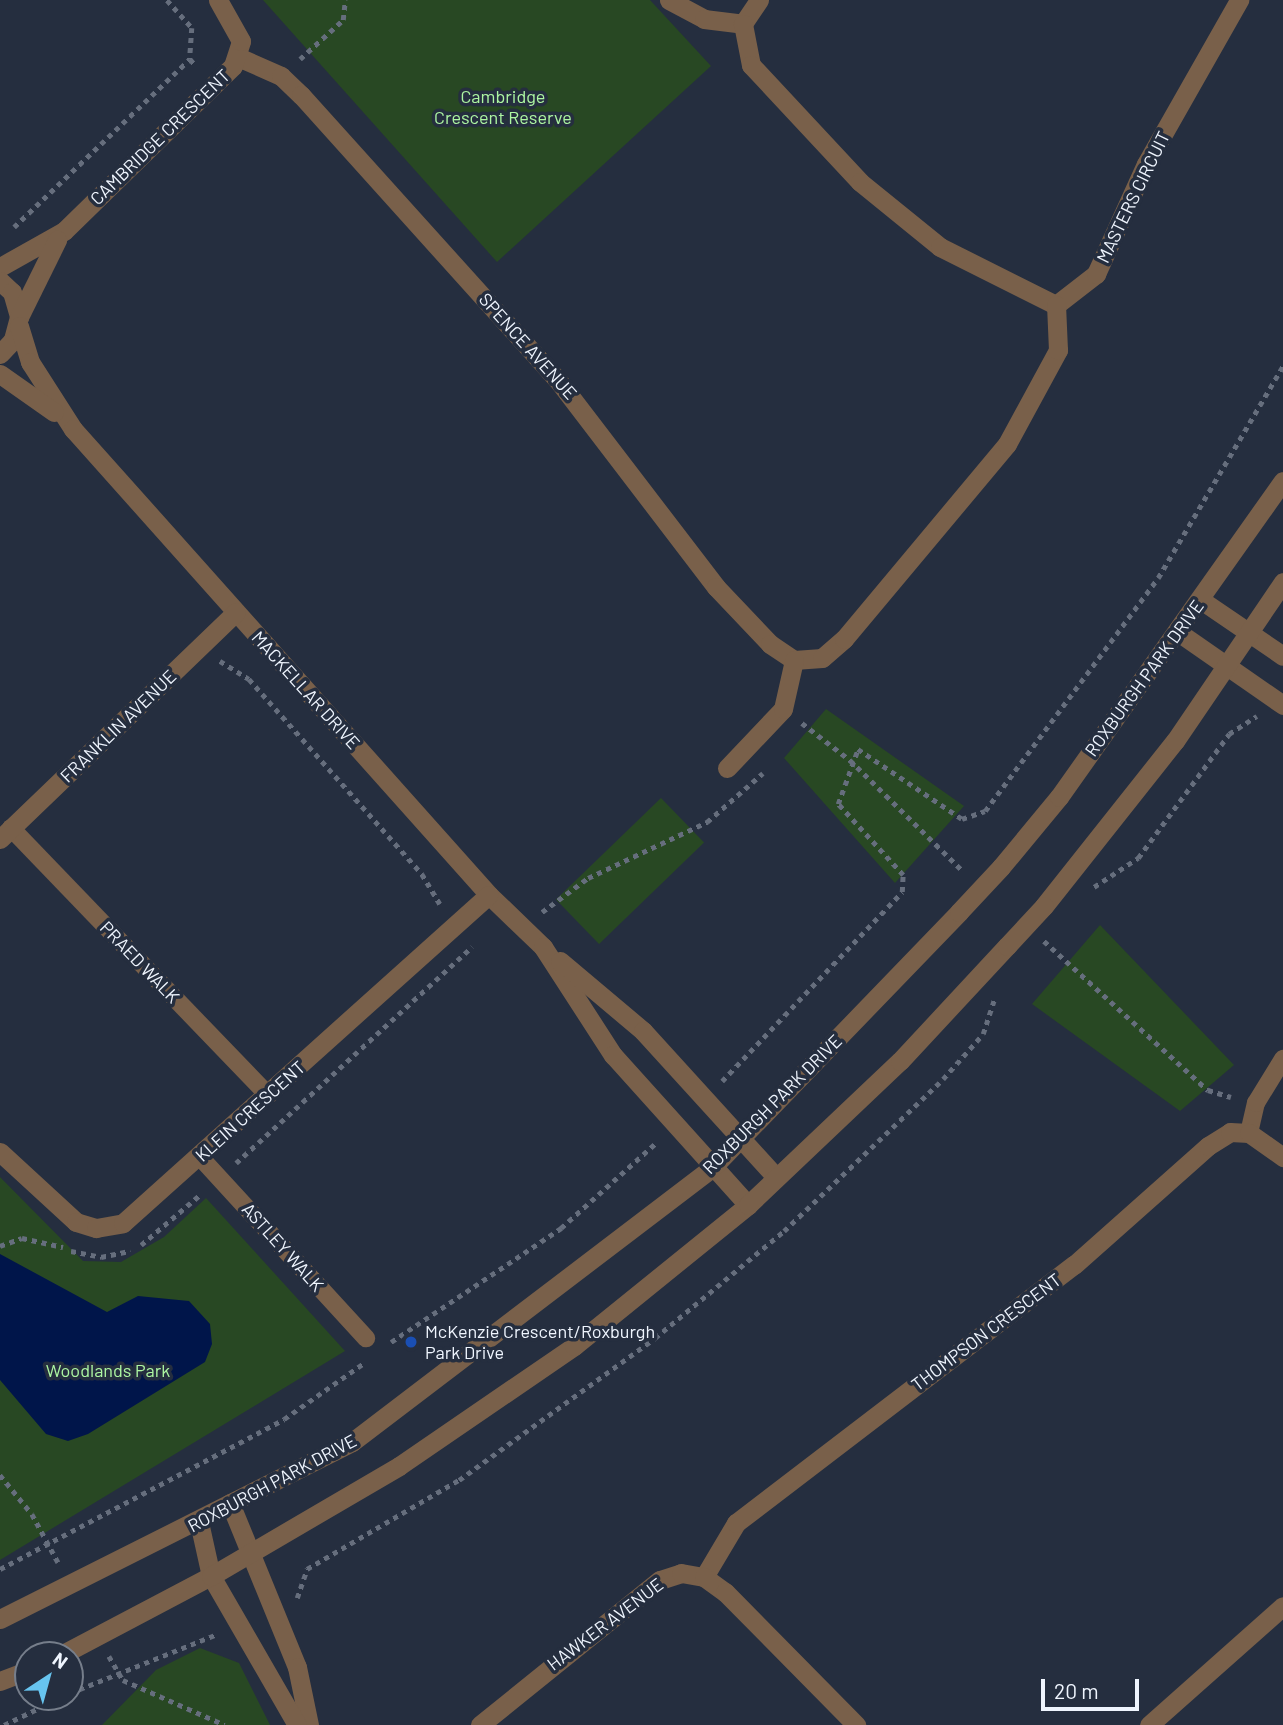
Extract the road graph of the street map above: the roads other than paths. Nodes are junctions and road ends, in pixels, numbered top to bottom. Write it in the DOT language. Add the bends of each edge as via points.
graph roads {
  1 [pos="218,0"];
  2 [pos="669,0"];
  3 [pos="759,0"];
  4 [pos="1239,0"];
  5 [pos="743,24"];
  6 [pos="237,57"];
  7 [pos="64,231"];
  8 [pos="0,267"];
  9 [pos="0,281"];
  10 [pos="1056,305"];
  11 [pos="19,322"];
  12 [pos="0,354"];
  13 [pos="0,374"];
  14 [pos="73,429"];
  15 [pos="1283,481"];
  16 [pos="1283,582"];
  17 [pos="1200,600"];
  18 [pos="236,612"];
  19 [pos="1250,631"];
  20 [pos="1178,632"];
  21 [pos="1283,656"];
  22 [pos="794,660"];
  23 [pos="1226,666"];
  24 [pos="1283,705"];
  25 [pos="727,768"];
  26 [pos="6,834"];
  27 [pos="489,895"];
  28 [pos="543,947"];
  29 [pos="1283,1059"];
  30 [pos="268,1095"];
  31 [pos="1249,1133"];
  32 [pos="740,1140"];
  33 [pos="0,1152"];
  34 [pos="200,1157"];
  35 [pos="1283,1157"];
  36 [pos="712,1168"];
  37 [pos="776,1177"];
  38 [pos="748,1205"];
  39 [pos="366,1338"];
  40 [pos="230,1503"];
  41 [pos="199,1522"];
  42 [pos="253,1553"];
  43 [pos="211,1577"];
  44 [pos="704,1577"];
  45 [pos="1283,1606"];
  46 [pos="0,1619"];
  47 [pos="84,1643"];
  48 [pos="297,1725"];
  49 [pos="309,1725"];
  50 [pos="480,1725"];
  51 [pos="856,1725"];
  52 [pos="1149,1725"];
  1 -- 6 [label="street, CAMBRIDGE CRESCENT" via="236,23"];
  2 -- 5 [label="street" via="705,19"];
  3 -- 5 [label="street"];
  4 -- 10 [label="street, MASTERS CIRCUIT" via="1146,164 1096,274"];
  5 -- 10 [label="street" via="751,65 883,204 940,247"];
  6 -- 7 [label="street, CAMBRIDGE CRESCENT" via="213,87"];
  6 -- 22 [label="street, SPENCE AVENUE" via="281,76 557,379 716,587 770,644"];
  7 -- 8 [label="street, CAMBRIDGE CRESCENT"];
  7 -- 11 [label="street, CAMBRIDGE CRESCENT"];
  9 -- 11 [label="street, MACKELLAR DRIVE"];
  10 -- 22 [label="street" via="1058,350 1007,444 844,639 822,658"];
  11 -- 12 [label="street, CAMBRIDGE CRESCENT"];
  11 -- 14 [label="street, MACKELLAR DRIVE" via="30,362"];
  13 -- 14 [label="street, MACKELLAR DRIVE"];
  14 -- 18 [label="street, MACKELLAR DRIVE"];
  15 -- 17 [label="street, ROXBURGH PARK DRIVE"];
  16 -- 19 [label="street"];
  17 -- 19 [label="street"];
  17 -- 20 [label="street, ROXBURGH PARK DRIVE"];
  18 -- 26 [label="street, FRANKLIN AVENUE"];
  18 -- 27 [label="street, MACKELLAR DRIVE"];
  19 -- 21 [label="street"];
  19 -- 23 [label="street"];
  20 -- 23 [label="street"];
  20 -- 32 [label="street, ROXBURGH PARK DRIVE, bridge" via="1001,867"];
  22 -- 25 [label="street" via="783,709"];
  23 -- 24 [label="street"];
  23 -- 37 [label="street, bridge" via="1044,906 900,1061"];
  26 -- 30 [label="lane, PRAED WALK"];
  27 -- 28 [label="street, MACKELLAR DRIVE"];
  27 -- 30 [label="street, KLEIN CRESCENT"];
  28 -- 32 [label="street, MACKELLAR DRIVE" via="643,1031"];
  28 -- 36 [label="street, MACKELLAR DRIVE" via="613,1055"];
  29 -- 31 [label="lane" via="1256,1102"];
  30 -- 34 [label="street, KLEIN CRESCENT"];
  31 -- 35 [label="street"];
  31 -- 44 [label="street, THOMPSON CRESCENT" via="1230,1132 1208,1146 1073,1265 736,1523"];
  32 -- 36 [label="street, ROXBURGH PARK DRIVE"];
  32 -- 37 [label="street, MACKELLAR DRIVE"];
  33 -- 34 [label="street, KLEIN CRESCENT" via="56,1209 96,1228 128,1220"];
  34 -- 39 [label="lane, ASTLEY WALK"];
  36 -- 38 [label="street, MACKELLAR DRIVE"];
  36 -- 40 [label="street, ROXBURGH PARK DRIVE" via="352,1442"];
  37 -- 38 [label="street"];
  38 -- 42 [label="street" via="574,1346 399,1466"];
  40 -- 41 [label="street, ROXBURGH PARK DRIVE"];
  40 -- 42 [label="street"];
  41 -- 43 [label="street"];
  41 -- 46 [label="street, ROXBURGH PARK DRIVE"];
  42 -- 43 [label="street"];
  42 -- 49 [label="street" via="297,1667"];
  43 -- 47 [label="street"];
  43 -- 48 [label="street"];
  44 -- 50 [label="street, HAWKER AVENUE" via="681,1573 660,1580"];
  44 -- 51 [label="street"];
  45 -- 52 [label="street"];
}
